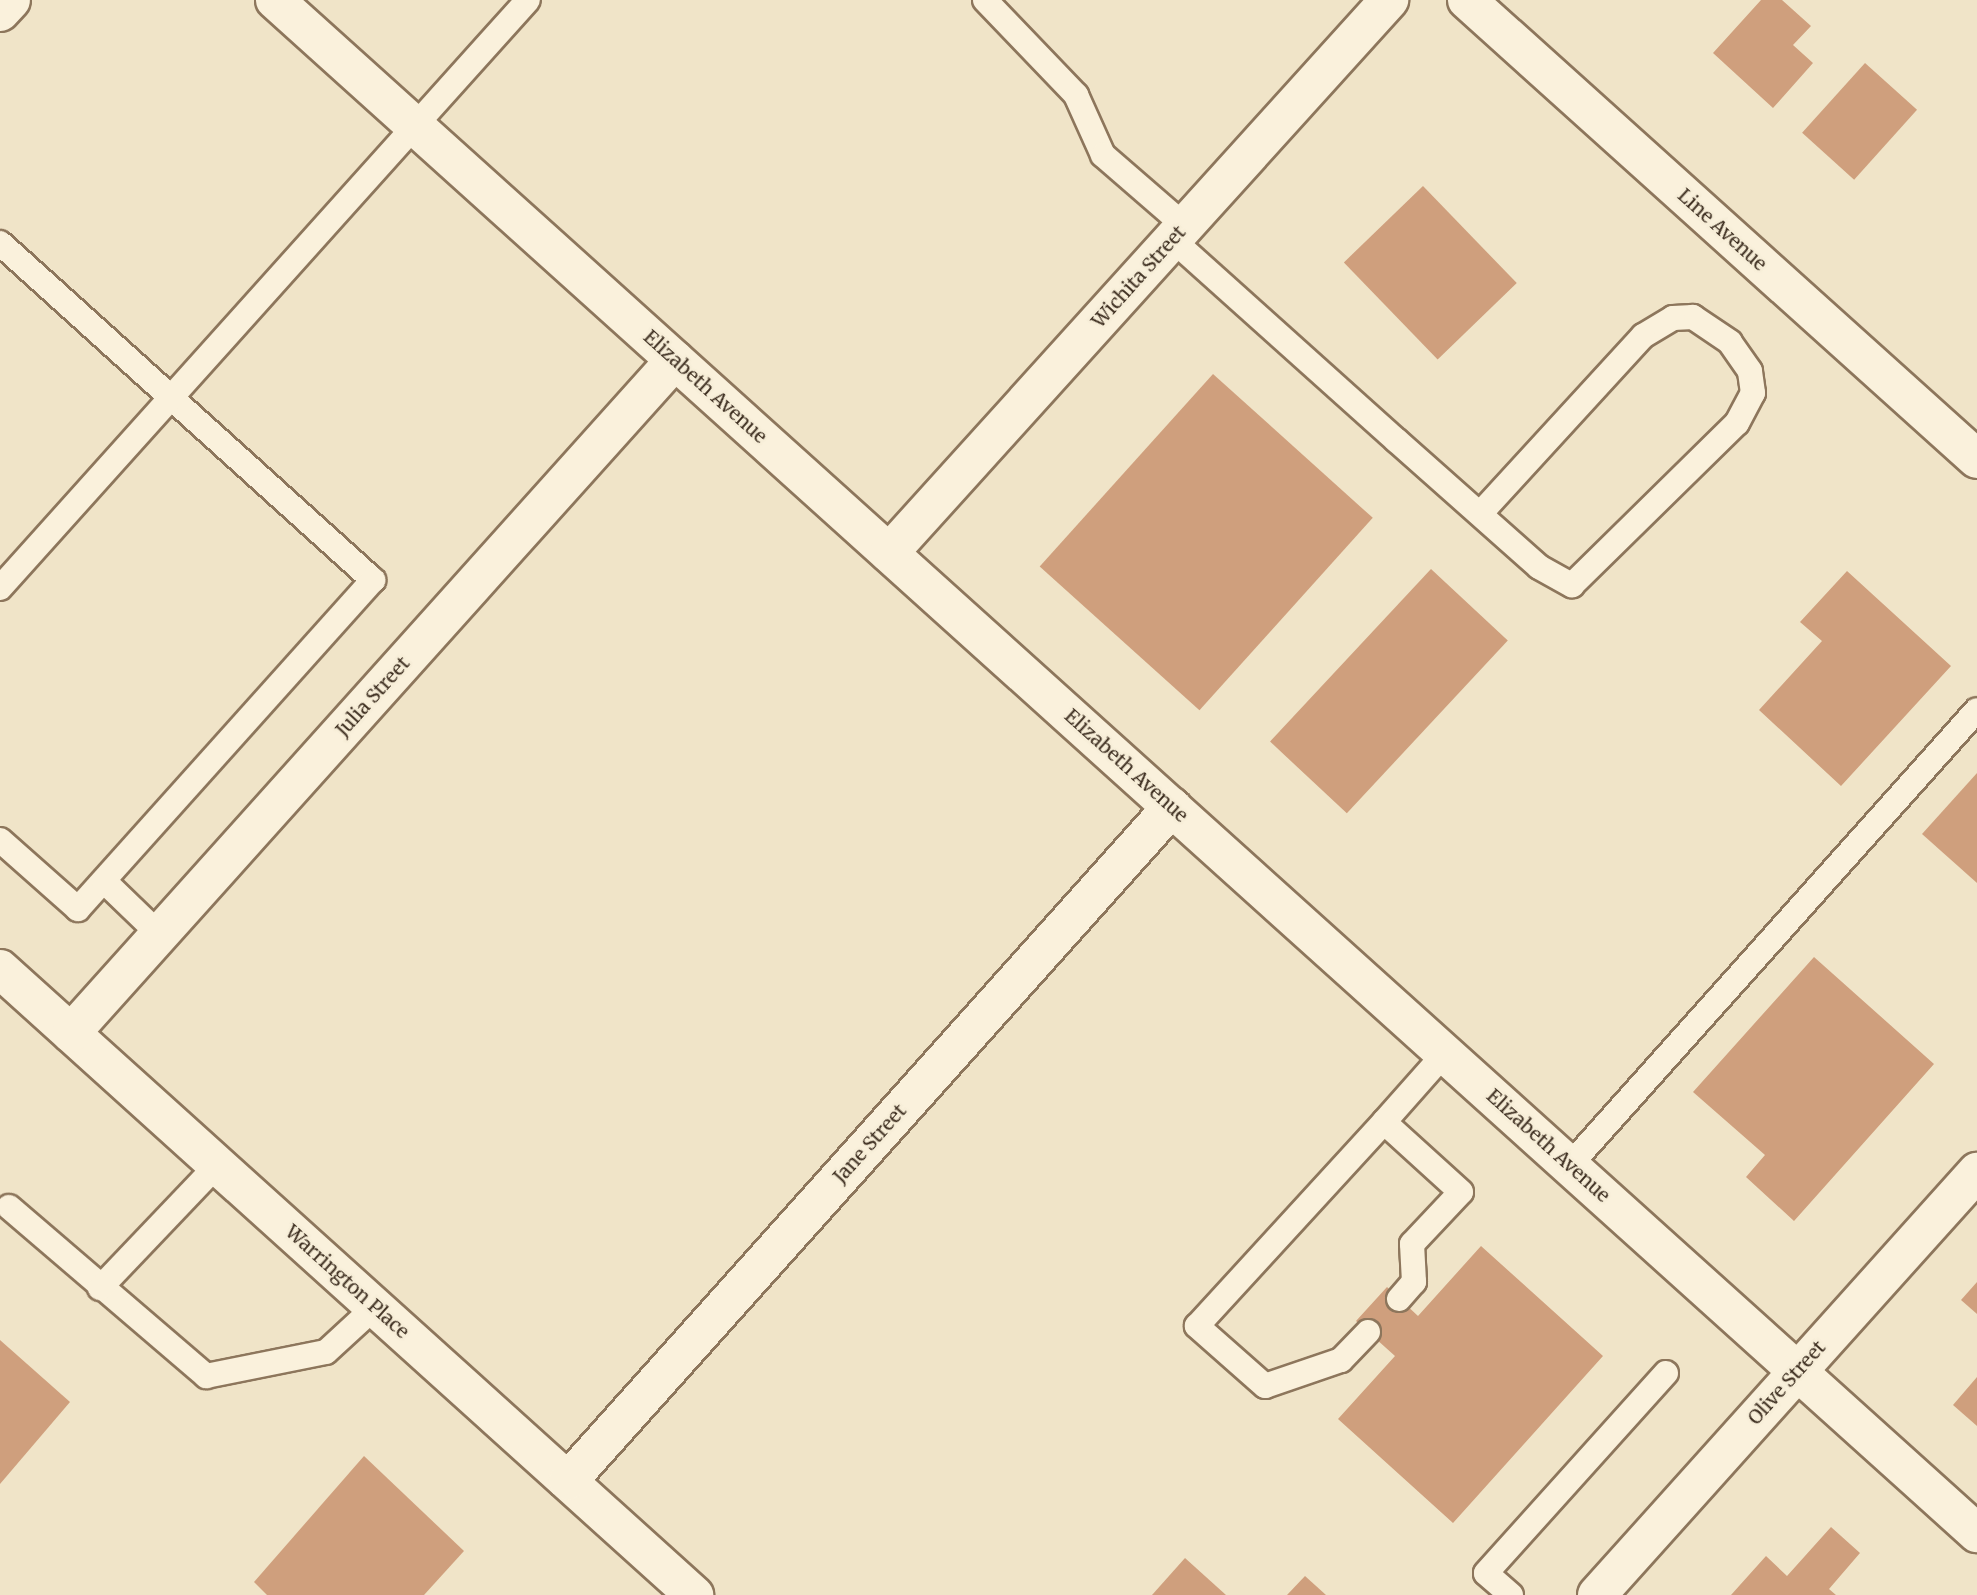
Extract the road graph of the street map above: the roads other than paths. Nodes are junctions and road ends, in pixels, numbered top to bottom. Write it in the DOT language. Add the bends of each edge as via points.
graph roads {
  1 [pos="11,0"];
  2 [pos="275,0"];
  3 [pos="528,0"];
  4 [pos="985,0"];
  5 [pos="1389,0"];
  6 [pos="1467,0"];
  7 [pos="0,12"];
  8 [pos="415,126"];
  9 [pos="1179,233"];
  10 [pos="0,243"];
  11 [pos="675,360"];
  12 [pos="169,401"];
  13 [pos="1977,459"];
  14 [pos="1480,514"];
  15 [pos="889,553"];
  16 [pos="0,588"];
  17 [pos="1977,710"];
  18 [pos="1172,807"];
  19 [pos="0,841"];
  20 [pos="104,881"];
  21 [pos="160,934"];
  22 [pos="0,969"];
  23 [pos="71,1033"];
  24 [pos="1445,1053"];
  25 [pos="1384,1122"];
  26 [pos="217,1165"];
  27 [pos="1570,1165"];
  28 [pos="1977,1172"];
  29 [pos="9,1207"];
  30 [pos="100,1288"];
  31 [pos="1399,1299"];
  32 [pos="375,1307"];
  33 [pos="1368,1332"];
  34 [pos="1798,1372"];
  35 [pos="1666,1373"];
  36 [pos="568,1481"];
  37 [pos="1977,1533"];
  38 [pos="694,1595"];
  39 [pos="1511,1595"];
  40 [pos="1597,1595"];
  1 -- 7 [label="street"];
  2 -- 8 [label="street, Elizabeth Avenue"];
  3 -- 8 [label="lane"];
  4 -- 9 [label="lane" via="1076,94 1103,155"];
  5 -- 9 [label="street, Wichita Street"];
  6 -- 13 [label="street, Line Avenue"];
  8 -- 11 [label="street, Elizabeth Avenue"];
  8 -- 12 [label="lane"];
  9 -- 14 [label="lane"];
  9 -- 15 [label="street, Wichita Street"];
  10 -- 12 [label="lane"];
  11 -- 15 [label="street, Elizabeth Avenue"];
  11 -- 21 [label="street, Julia Street"];
  12 -- 16 [label="lane"];
  12 -- 20 [label="lane" via="373,580"];
  14 -- 14 [label="lane" via="1539,567 1572,586 1737,423 1753,393 1750,371 1730,342 1693,317 1673,318 1643,336"];
  15 -- 18 [label="street, Elizabeth Avenue"];
  17 -- 27 [label="lane"];
  18 -- 24 [label="street, Elizabeth Avenue"];
  18 -- 36 [label="street, Jane Street"];
  19 -- 20 [label="lane" via="78,909"];
  20 -- 21 [label="lane"];
  21 -- 23 [label="street, Julia Street"];
  22 -- 23 [label="street, Warrington Place"];
  23 -- 26 [label="street, Warrington Place"];
  24 -- 25 [label="lane"];
  24 -- 27 [label="street, Elizabeth Avenue"];
  25 -- 31 [label="lane" via="1461,1192 1412,1244 1413,1282"];
  25 -- 33 [label="lane" via="1197,1326 1265,1386 1341,1360"];
  26 -- 30 [label="lane"];
  26 -- 32 [label="street, Warrington Place"];
  27 -- 34 [label="street, Elizabeth Avenue"];
  28 -- 34 [label="street, Olive Street"];
  29 -- 30 [label="lane"];
  30 -- 32 [label="lane" via="206,1376 326,1352"];
  32 -- 36 [label="street, Warrington Place"];
  34 -- 37 [label="street, Elizabeth Avenue"];
  34 -- 40 [label="street, Olive Street"];
  35 -- 39 [label="lane" via="1486,1573"];
  36 -- 38 [label="street, Warrington Place"];
}
